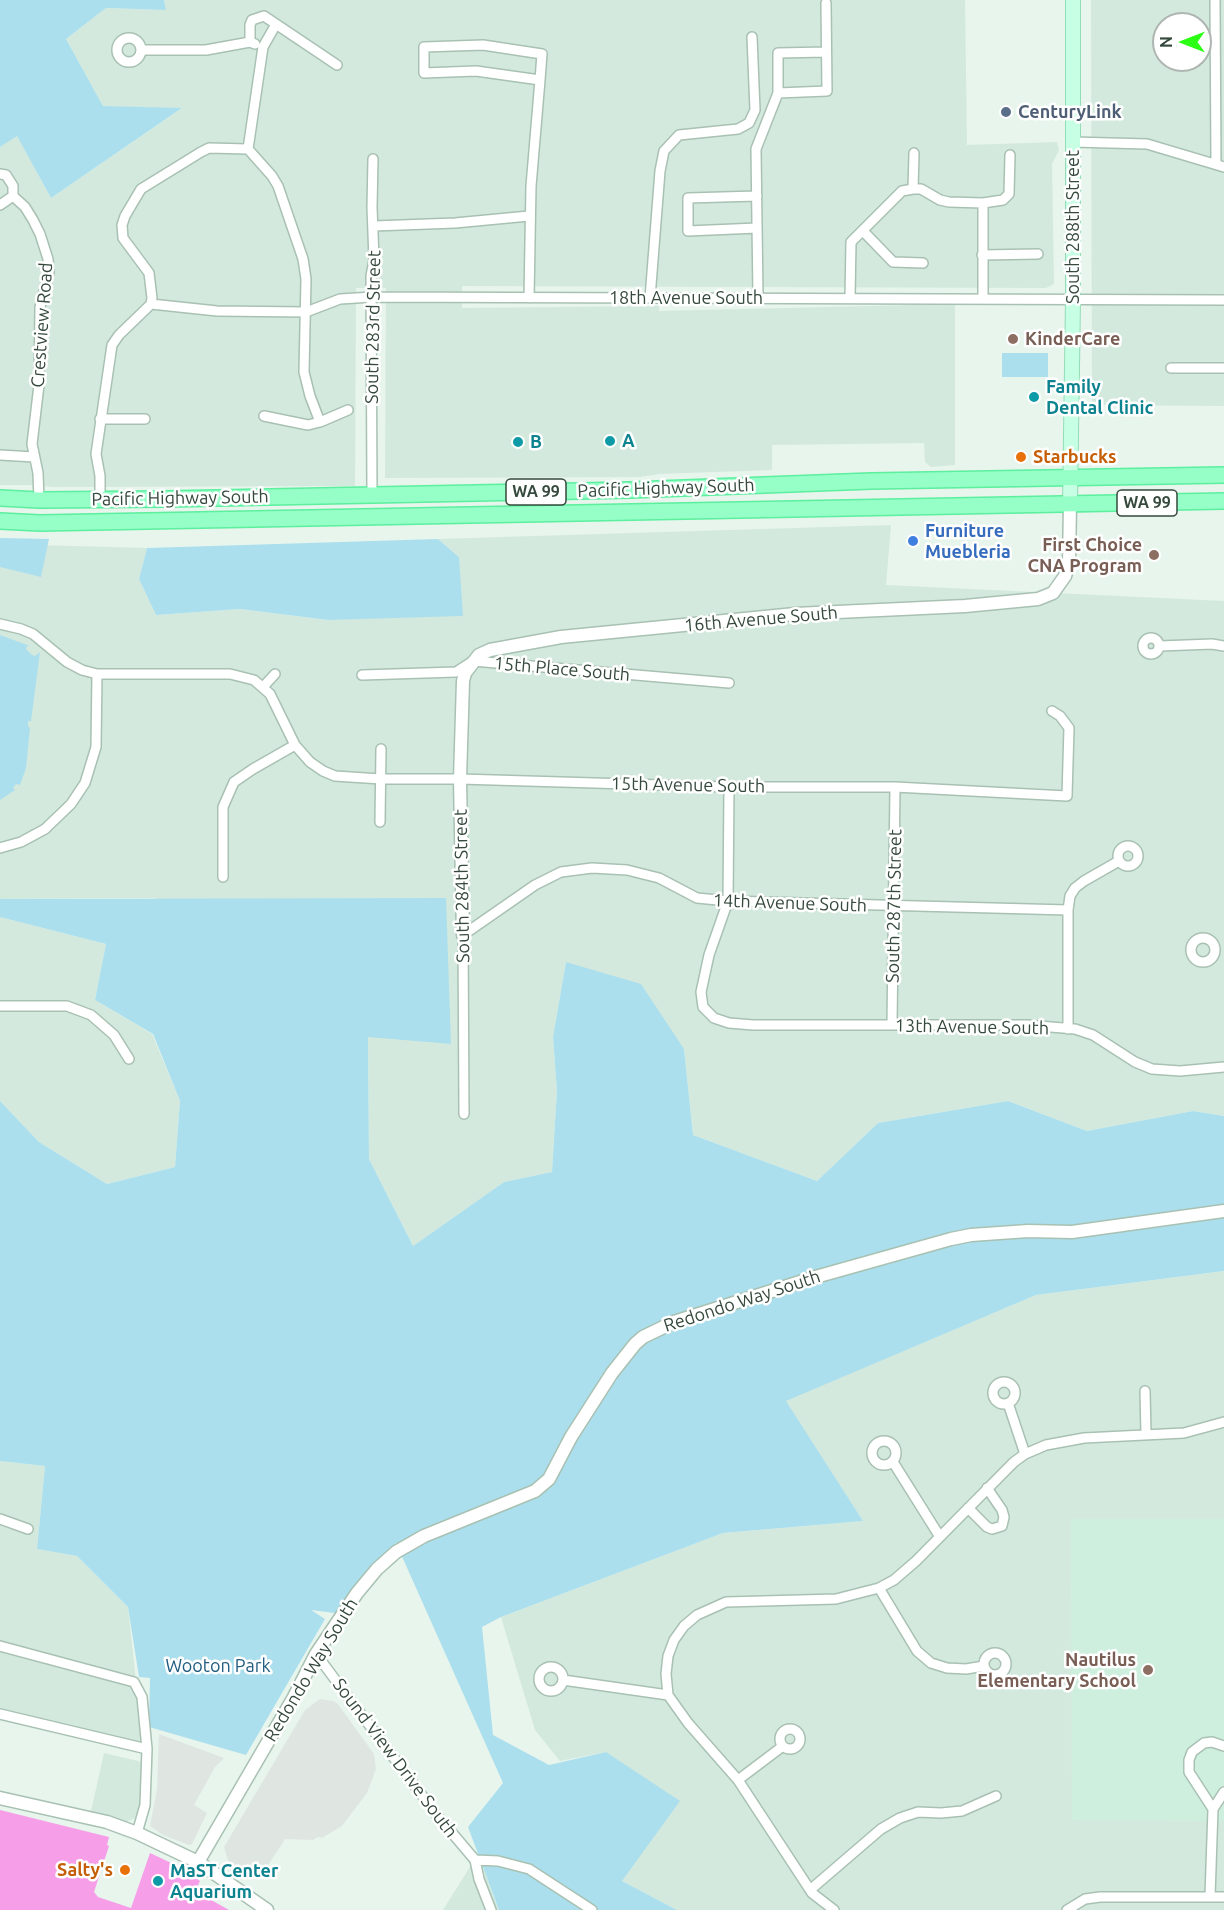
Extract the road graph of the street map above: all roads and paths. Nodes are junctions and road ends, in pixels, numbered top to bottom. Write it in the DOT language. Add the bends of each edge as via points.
graph roads {
  1 [pos="1073,0"];
  2 [pos="1215,0"];
  3 [pos="826,3"];
  4 [pos="276,26"];
  5 [pos="752,37"];
  6 [pos="250,42"];
  7 [pos="263,47"];
  8 [pos="142,50"];
  9 [pos="826,52"];
  10 [pos="337,65"];
  11 [pos="540,80"];
  12 [pos="778,93"];
  13 [pos="1073,142"];
  14 [pos="248,149"];
  15 [pos="914,153"];
  16 [pos="1010,155"];
  17 [pos="373,159"];
  18 [pos="1220,166"];
  19 [pos="0,174"];
  20 [pos="913,189"];
  21 [pos="13,196"];
  22 [pos="757,196"];
  23 [pos="983,203"];
  24 [pos="0,205"];
  25 [pos="529,216"];
  26 [pos="374,226"];
  27 [pos="757,228"];
  28 [pos="863,231"];
  29 [pos="1038,254"];
  30 [pos="982,255"];
  31 [pos="923,262"];
  32 [pos="372,297"];
  33 [pos="758,297"];
  34 [pos="850,297"];
  35 [pos="529,298"];
  36 [pos="650,298"];
  37 [pos="983,298"];
  38 [pos="1073,299"];
  39 [pos="1224,300"];
  40 [pos="151,304"];
  41 [pos="306,312"];
  42 [pos="1171,368"];
  43 [pos="1224,368"];
  44 [pos="348,410"];
  45 [pos="264,416"];
  46 [pos="100,419"];
  47 [pos="145,419"];
  48 [pos="320,422"];
  49 [pos="0,455"];
  50 [pos="34,457"];
  51 [pos="1224,475"];
  52 [pos="1071,476"];
  53 [pos="372,495"];
  54 [pos="0,498"];
  55 [pos="100,499"];
  56 [pos="39,500"];
  57 [pos="1224,501"];
  58 [pos="1071,504"];
  59 [pos="0,513"];
  60 [pos="295,519"];
  61 [pos="0,521"];
  62 [pos="1053,592"];
  63 [pos="0,624"];
  64 [pos="1160,646"];
  65 [pos="1224,646"];
  66 [pos="473,661"];
  67 [pos="97,674"];
  68 [pos="275,674"];
  69 [pos="362,675"];
  70 [pos="729,683"];
  71 [pos="263,687"];
  72 [pos="1052,711"];
  73 [pos="295,745"];
  74 [pos="381,749"];
  75 [pos="381,779"];
  76 [pos="460,779"];
  77 [pos="729,787"];
  78 [pos="895,787"];
  79 [pos="380,822"];
  80 [pos="0,848"];
  81 [pos="1119,861"];
  82 [pos="223,877"];
  83 [pos="728,901"];
  84 [pos="893,907"];
  85 [pos="1068,910"];
  86 [pos="462,935"];
  87 [pos="0,1006"];
  88 [pos="892,1025"];
  89 [pos="1068,1029"];
  90 [pos="129,1059"];
  91 [pos="1224,1066"];
  92 [pos="464,1114"];
  93 [pos="1224,1211"];
  94 [pos="1145,1391"];
  95 [pos="1008,1403"];
  96 [pos="1224,1422"];
  97 [pos="1146,1434"];
  98 [pos="1025,1454"];
  99 [pos="893,1462"];
  100 [pos="987,1488"];
  101 [pos="968,1508"];
  102 [pos="0,1518"];
  103 [pos="28,1529"];
  104 [pos="940,1537"];
  105 [pos="879,1588"];
  106 [pos="0,1646"];
  107 [pos="316,1654"];
  108 [pos="984,1666"];
  109 [pos="563,1680"];
  110 [pos="668,1695"];
  111 [pos="0,1714"];
  112 [pos="783,1746"];
  113 [pos="1224,1746"];
  114 [pos="147,1749"];
  115 [pos="738,1780"];
  116 [pos="1224,1792"];
  117 [pos="996,1796"];
  118 [pos="0,1798"];
  119 [pos="1213,1809"];
  120 [pos="138,1833"];
  121 [pos="475,1860"];
  122 [pos="198,1863"];
  123 [pos="810,1890"];
  124 [pos="1210,1896"];
  125 [pos="1224,1897"];
  126 [pos="267,1910"];
  127 [pos="490,1910"];
  128 [pos="592,1910"];
  129 [pos="834,1910"];
  130 [pos="1068,1910"];
  1 -- 13 [label="main road, South 288th Street"];
  2 -- 18 [label="street"];
  3 -- 9 [label="street"];
  4 -- 6 [label="street" via="264,16 252,20"];
  4 -- 7 [label="street"];
  4 -- 10 [label="street"];
  5 -- 36 [label="street" via="754,110 749,123 738,129 679,135 664,151"];
  6 -- 7 [label="street"];
  6 -- 8 [label="street" via="215,50"];
  7 -- 14 [label="street"];
  9 -- 12 [label="street" via="778,53"];
  9 -- 12 [label="street" via="827,91"];
  11 -- 11 [label="street" via="542,54 483,45 424,46 424,73 476,70"];
  11 -- 25 [label="street"];
  12 -- 22 [label="street" via="756,149"];
  13 -- 18 [label="street" via="1154,145"];
  13 -- 38 [label="main road, South 288th Street"];
  14 -- 40 [label="street" via="209,148 149,182 129,206 122,225 123,238 149,273"];
  14 -- 41 [label="street" via="272,176 280,192 303,259"];
  15 -- 20 [label="street"];
  16 -- 23 [label="street" via="1009,194 1003,200"];
  17 -- 26 [label="street, South 283rd Street"];
  19 -- 21 [label="street, Crestview Road" via="10,180"];
  20 -- 23 [label="street" via="921,189 940,200"];
  20 -- 28 [label="street" via="902,191"];
  21 -- 24 [label="street"];
  21 -- 50 [label="street, Crestview Road" via="33,219 48,259 49,272 40,307"];
  22 -- 27 [label="street"];
  22 -- 27 [label="street" via="688,198 688,231"];
  23 -- 30 [label="street"];
  25 -- 26 [label="street"];
  25 -- 35 [label="street"];
  26 -- 32 [label="street, South 283rd Street"];
  27 -- 33 [label="street"];
  28 -- 31 [label="street" via="893,262"];
  28 -- 34 [label="street" via="851,242"];
  29 -- 30 [label="street"];
  30 -- 37 [label="street"];
  32 -- 35 [label="street, 18th Avenue South"];
  32 -- 41 [label="street, 18th Avenue South" via="340,299"];
  32 -- 53 [label="street, South 283rd Street"];
  33 -- 34 [label="street, 18th Avenue South"];
  33 -- 36 [label="street, 18th Avenue South"];
  34 -- 37 [label="street, 18th Avenue South"];
  35 -- 36 [label="street, 18th Avenue South"];
  37 -- 38 [label="street, 18th Avenue South"];
  38 -- 39 [label="street, 18th Avenue South"];
  38 -- 52 [label="main road, South 288th Street"];
  40 -- 41 [label="street, 18th Avenue South" via="216,311"];
  40 -- 46 [label="street" via="112,345"];
  41 -- 48 [label="street" via="304,372"];
  42 -- 43 [label="street"];
  44 -- 48 [label="street"];
  45 -- 48 [label="street" via="308,425"];
  46 -- 47 [label="street"];
  46 -- 55 [label="street" via="96,454"];
  49 -- 50 [label="street"];
  50 -- 56 [label="street, Crestview Road"];
  51 -- 52 [label="main road, Pacific Highway South / WA 99"];
  52 -- 53 [label="main road, Pacific Highway South / WA 99"];
  52 -- 58 [label="main road, South 288th Street"];
  53 -- 55 [label="main road, Pacific Highway South / WA 99"];
  53 -- 60 [label="main road" via="369,507"];
  54 -- 56 [label="main road, Pacific Highway South / WA 99"];
  55 -- 56 [label="main road, Pacific Highway South / WA 99"];
  56 -- 59 [label="main road" via="36,507 24,514"];
  57 -- 58 [label="main road, Pacific Highway South / WA 99"];
  58 -- 60 [label="main road, Pacific Highway South / WA 99"];
  58 -- 62 [label="street, South 288th Street" via="1069,563"];
  60 -- 61 [label="main road, Pacific Highway South / WA 99"];
  62 -- 66 [label="street, 16th Avenue South" via="1017,602 795,614 561,637 490,650"];
  63 -- 67 [label="street" via="33,634 67,662"];
  64 -- 65 [label="street"];
  66 -- 69 [label="street, 15th Place South" via="456,672"];
  66 -- 70 [label="street, 15th Place South"];
  66 -- 76 [label="street, South 284th Street" via="462,681"];
  67 -- 71 [label="street" via="230,674 254,680"];
  67 -- 80 [label="street" via="96,747 85,783 61,816 35,836"];
  68 -- 71 [label="street"];
  71 -- 73 [label="street, 15th Avenue South"];
  72 -- 78 [label="street, 15th Avenue South" via="1069,728 1067,796"];
  73 -- 75 [label="street, 15th Avenue South" via="309,762 328,774"];
  73 -- 82 [label="street" via="234,782 223,807"];
  74 -- 75 [label="street"];
  75 -- 76 [label="street, 15th Avenue South"];
  75 -- 79 [label="street"];
  76 -- 77 [label="street, 15th Avenue South"];
  76 -- 86 [label="street, South 284th Street"];
  77 -- 78 [label="street, 15th Avenue South"];
  77 -- 83 [label="street"];
  78 -- 84 [label="street, South 287th Street"];
  81 -- 85 [label="street" via="1074,888"];
  83 -- 84 [label="street, 14th Avenue South"];
  83 -- 86 [label="street, 14th Avenue South" via="697,898 645,873 574,869 549,877"];
  83 -- 88 [label="street, 13th Avenue South" via="702,983 702,1004 711,1016 753,1025"];
  84 -- 85 [label="street, 14th Avenue South"];
  84 -- 88 [label="street, South 287th Street"];
  85 -- 89 [label="street"];
  86 -- 92 [label="street, South 284th Street"];
  87 -- 90 [label="street" via="67,1006 91,1016 114,1035"];
  88 -- 89 [label="street, 13th Avenue South" via="1027,1025"];
  89 -- 91 [label="street, 13th Avenue South" via="1093,1035 1152,1069 1180,1071"];
  93 -- 107 [label="street, Redondo Way South" via="1072,1232 1028,1231 951,1239 819,1276 654,1330 635,1344 612,1373 549,1479 536,1491 424,1536 396,1552 357,1593"];
  94 -- 97 [label="street"];
  95 -- 98 [label="street"];
  96 -- 97 [label="street" via="1184,1433"];
  97 -- 98 [label="street" via="1066,1440"];
  98 -- 100 [label="street"];
  99 -- 104 [label="street"];
  100 -- 101 [label="street"];
  100 -- 101 [label="street" via="1004,1517 1002,1526 987,1527"];
  101 -- 104 [label="street"];
  102 -- 103 [label="street"];
  104 -- 105 [label="street" via="905,1571"];
  105 -- 108 [label="street" via="917,1651 931,1662 947,1668"];
  105 -- 110 [label="street" via="836,1599 743,1600 712,1606 684,1626 675,1640 668,1656"];
  106 -- 114 [label="street" via="134,1682 142,1697"];
  107 -- 121 [label="street, Sound View Drive South"];
  107 -- 122 [label="street, Redondo Way South"];
  109 -- 110 [label="street"];
  110 -- 115 [label="street"];
  111 -- 114 [label="street"];
  112 -- 115 [label="street"];
  113 -- 119 [label="street" via="1204,1743 1189,1760 1189,1772"];
  114 -- 120 [label="street" via="145,1805"];
  115 -- 123 [label="street"];
  116 -- 119 [label="street"];
  117 -- 123 [label="street" via="962,1811 918,1812 900,1818 881,1829"];
  118 -- 120 [label="street" via="107,1822"];
  119 -- 124 [label="street"];
  120 -- 122 [label="street"];
  121 -- 127 [label="street"];
  121 -- 128 [label="street" via="529,1869"];
  122 -- 126 [label="street"];
  123 -- 129 [label="street"];
  124 -- 125 [label="street"];
  124 -- 130 [label="street" via="1100,1897 1085,1899"];
}
